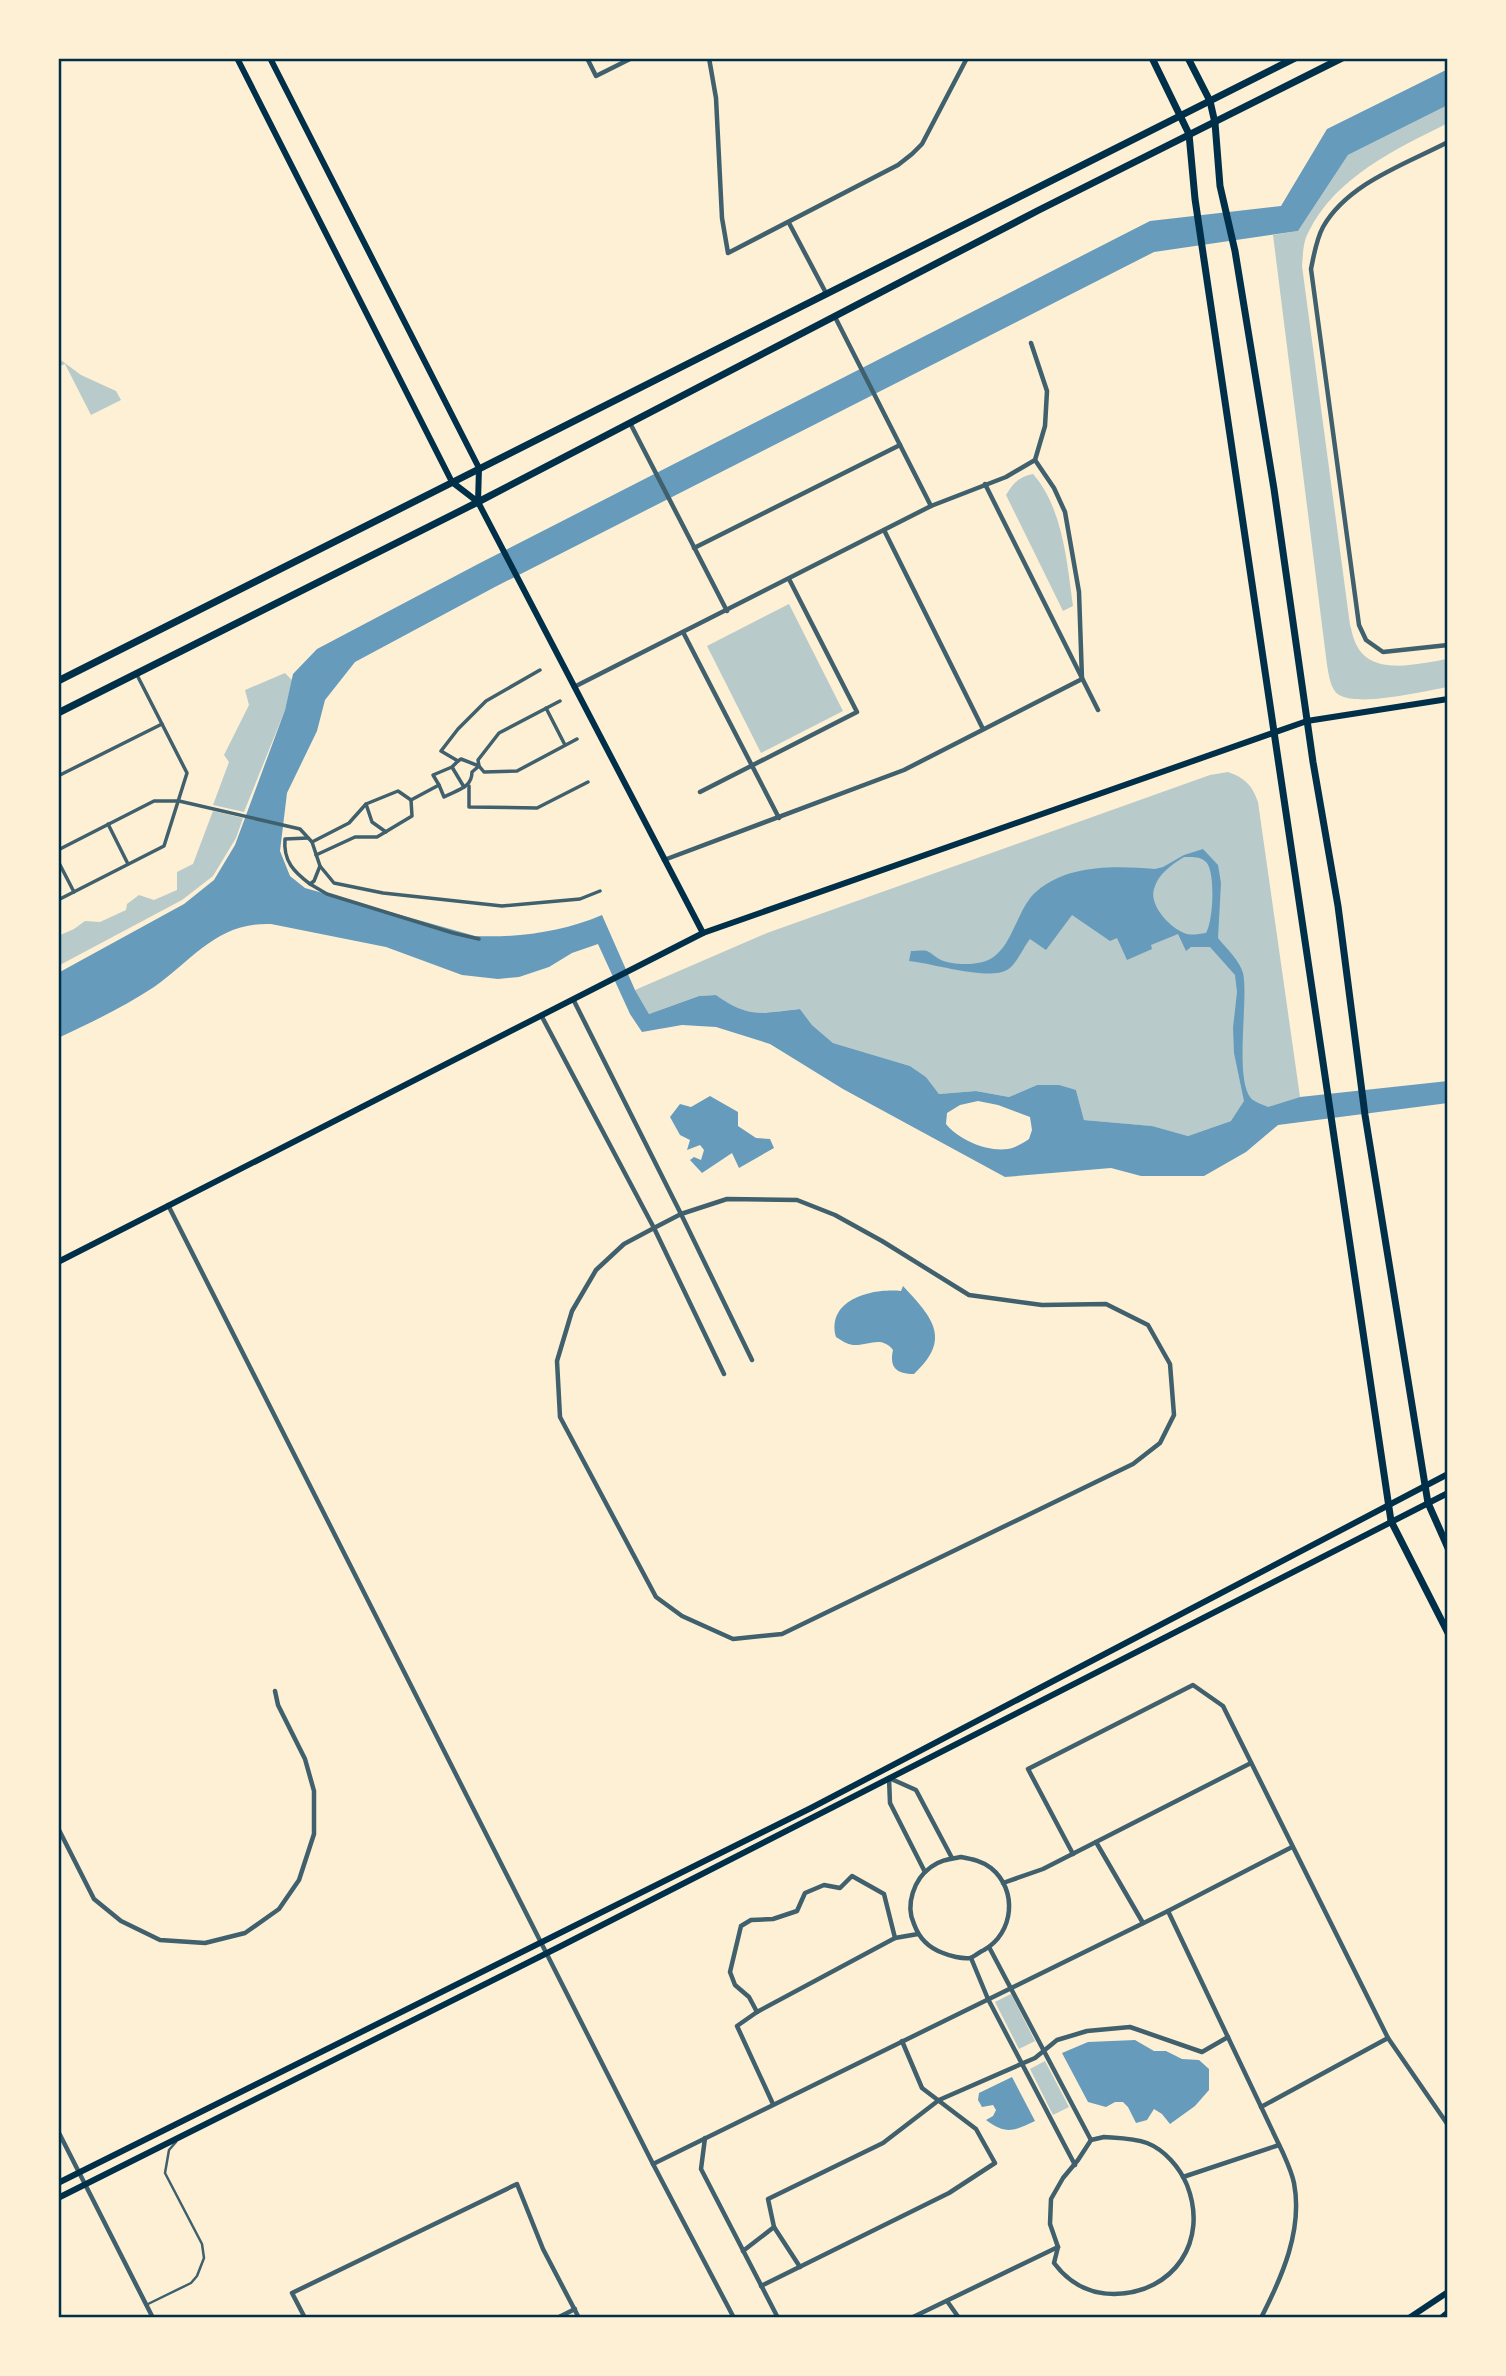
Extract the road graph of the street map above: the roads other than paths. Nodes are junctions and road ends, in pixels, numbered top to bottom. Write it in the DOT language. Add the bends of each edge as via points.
graph roads {
  1 [pos="237,58"];
  2 [pos="270,58"];
  3 [pos="587,58"];
  4 [pos="632,58"];
  5 [pos="709,58"];
  6 [pos="967,58"];
  7 [pos="1152,58"];
  8 [pos="1188,58"];
  9 [pos="1295,58"];
  10 [pos="1342,58"];
  11 [pos="1210,101"];
  12 [pos="1181,115"];
  13 [pos="1215,123"];
  14 [pos="1189,134"];
  15 [pos="1448,142"];
  16 [pos="789,222"];
  17 [pos="826,293"];
  18 [pos="835,316"];
  19 [pos="1031,343"];
  20 [pos="630,423"];
  21 [pos="900,445"];
  22 [pos="1035,460"];
  23 [pos="479,468"];
  24 [pos="452,482"];
  25 [pos="985,484"];
  26 [pos="478,502"];
  27 [pos="931,506"];
  28 [pos="884,530"];
  29 [pos="694,548"];
  30 [pos="789,579"];
  31 [pos="727,611"];
  32 [pos="683,632"];
  33 [pos="1448,645"];
  34 [pos="540,670"];
  35 [pos="136,673"];
  36 [pos="1082,679"];
  37 [pos="58,681"];
  38 [pos="574,687"];
  39 [pos="1448,699"];
  40 [pos="560,701"];
  41 [pos="546,708"];
  42 [pos="1098,710"];
  43 [pos="58,713"];
  44 [pos="1307,722"];
  45 [pos="162,724"];
  46 [pos="983,730"];
  47 [pos="1274,732"];
  48 [pos="577,739"];
  49 [pos="565,746"];
  50 [pos="458,761"];
  51 [pos="479,766"];
  52 [pos="752,766"];
  53 [pos="452,767"];
  54 [pos="58,776"];
  55 [pos="588,782"];
  56 [pos="439,785"];
  57 [pos="467,786"];
  58 [pos="699,792"];
  59 [pos="179,800"];
  60 [pos="411,800"];
  61 [pos="366,804"];
  62 [pos="779,818"];
  63 [pos="108,824"];
  64 [pos="386,832"];
  65 [pos="310,840"];
  66 [pos="58,850"];
  67 [pos="316,855"];
  68 [pos="664,860"];
  69 [pos="58,861"];
  70 [pos="128,864"];
  71 [pos="320,866"];
  72 [pos="310,884"];
  73 [pos="600,891"];
  74 [pos="74,892"];
  75 [pos="58,900"];
  76 [pos="702,933"];
  77 [pos="479,939"];
  78 [pos="573,999"];
  79 [pos="541,1015"];
  80 [pos="168,1205"];
  81 [pos="681,1214"];
  82 [pos="654,1228"];
  83 [pos="58,1262"];
  84 [pos="752,1360"];
  85 [pos="724,1374"];
  86 [pos="1448,1474"];
  87 [pos="1425,1485"];
  88 [pos="1448,1493"];
  89 [pos="1428,1503"];
  90 [pos="1388,1504"];
  91 [pos="1391,1521"];
  92 [pos="1448,1548"];
  93 [pos="1448,1633"];
  94 [pos="275,1691"];
  95 [pos="1251,1763"];
  96 [pos="889,1778"];
  97 [pos="58,1828"];
  98 [pos="1096,1842"];
  99 [pos="1292,1847"];
  100 [pos="1073,1854"];
  101 [pos="953,1858"];
  102 [pos="925,1872"];
  103 [pos="1003,1883"];
  104 [pos="1168,1911"];
  105 [pos="1143,1923"];
  106 [pos="918,1934"];
  107 [pos="895,1938"];
  108 [pos="540,1942"];
  109 [pos="989,1947"];
  110 [pos="546,1954"];
  111 [pos="971,1958"];
  112 [pos="1012,1987"];
  113 [pos="988,1999"];
  114 [pos="757,2012"];
  115 [pos="1228,2037"];
  116 [pos="1388,2038"];
  117 [pos="902,2041"];
  118 [pos="773,2104"];
  119 [pos="1261,2107"];
  120 [pos="1448,2125"];
  121 [pos="58,2131"];
  122 [pos="179,2137"];
  123 [pos="705,2138"];
  124 [pos="1091,2140"];
  125 [pos="1279,2145"];
  126 [pos="653,2164"];
  127 [pos="1074,2165"];
  128 [pos="79,2173"];
  129 [pos="1184,2177"];
  130 [pos="58,2183"];
  131 [pos="84,2184"];
  132 [pos="58,2198"];
  133 [pos="774,2227"];
  134 [pos="1058,2247"];
  135 [pos="743,2251"];
  136 [pos="800,2267"];
  137 [pos="761,2286"];
  138 [pos="1448,2292"];
  139 [pos="947,2301"];
  140 [pos="146,2305"];
  141 [pos="575,2309"];
  142 [pos="1448,2313"];
  143 [pos="153,2318"];
  144 [pos="305,2318"];
  145 [pos="557,2318"];
  146 [pos="579,2318"];
  147 [pos="734,2318"];
  148 [pos="778,2318"];
  149 [pos="911,2318"];
  150 [pos="960,2318"];
  151 [pos="1261,2318"];
  152 [pos="1409,2318"];
  153 [pos="1442,2318"];
  1 -- 24 [label="main road"];
  2 -- 23 [label="main road"];
  3 -- 4 [label="street" via="596,76"];
  5 -- 16 [label="street" via="728,253"];
  6 -- 16 [label="street" via="912,155"];
  7 -- 12 [label="main road"];
  8 -- 11 [label="main road"];
  9 -- 11 [label="main road"];
  10 -- 13 [label="main road"];
  11 -- 12 [label="main road"];
  11 -- 13 [label="main road"];
  12 -- 14 [label="main road"];
  12 -- 17 [label="main road"];
  13 -- 14 [label="main road"];
  13 -- 44 [label="main road" via="1220,186 1236,251 1275,489"];
  14 -- 18 [label="main road"];
  14 -- 47 [label="main road"];
  15 -- 33 [label="street" via="1365,185 1341,204 1324,226 1311,269 1359,625 1366,640 1383,652"];
  16 -- 17 [label="street"];
  17 -- 23 [label="main road"];
  18 -- 20 [label="main road"];
  18 -- 21 [label="street"];
  19 -- 22 [label="street" via="1047,391 1045,426"];
  20 -- 26 [label="main road"];
  20 -- 29 [label="street"];
  21 -- 27 [label="street"];
  21 -- 29 [label="street"];
  22 -- 25 [label="street"];
  22 -- 36 [label="street" via="1065,512 1079,592"];
  23 -- 24 [label="main road"];
  23 -- 26 [label="main road"];
  24 -- 26 [label="main road"];
  24 -- 37 [label="main road"];
  25 -- 27 [label="street"];
  25 -- 36 [label="street"];
  26 -- 35 [label="main road"];
  26 -- 38 [label="main road"];
  27 -- 28 [label="street"];
  28 -- 30 [label="street"];
  28 -- 46 [label="street"];
  29 -- 31 [label="street"];
  30 -- 31 [label="street"];
  30 -- 52 [label="street" via="858,712"];
  31 -- 32 [label="street"];
  32 -- 38 [label="street"];
  32 -- 52 [label="street"];
  34 -- 50 [label="street" via="486,701 458,729 441,751"];
  35 -- 43 [label="main road"];
  35 -- 45 [label="street"];
  36 -- 42 [label="street"];
  36 -- 46 [label="street"];
  38 -- 68 [label="main road"];
  39 -- 44 [label="main road"];
  40 -- 41 [label="street"];
  41 -- 49 [label="street"];
  41 -- 51 [label="street" via="499,733 478,760"];
  44 -- 47 [label="main road"];
  44 -- 87 [label="main road" via="1338,906 1364,1115"];
  45 -- 54 [label="street"];
  45 -- 59 [label="street" via="187,773"];
  46 -- 62 [label="street" via="904,770"];
  47 -- 76 [label="main road"];
  47 -- 90 [label="main road"];
  48 -- 49 [label="street"];
  49 -- 51 [label="street" via="517,771 484,772"];
  50 -- 51 [label="street"];
  50 -- 53 [label="street"];
  51 -- 57 [label="street"];
  52 -- 58 [label="street"];
  52 -- 62 [label="street"];
  53 -- 56 [label="street" via="433,775"];
  53 -- 57 [label="street"];
  55 -- 57 [label="street" via="537,808 468,807"];
  56 -- 57 [label="street" via="444,797"];
  56 -- 60 [label="street"];
  59 -- 63 [label="street" via="154,800"];
  59 -- 65 [label="street" via="300,829"];
  59 -- 70 [label="street" via="164,846"];
  60 -- 61 [label="street" via="398,791"];
  60 -- 64 [label="street" via="412,816"];
  61 -- 64 [label="street" via="372,822"];
  61 -- 65 [label="street" via="349,823"];
  62 -- 68 [label="street"];
  63 -- 66 [label="street"];
  63 -- 70 [label="street"];
  64 -- 67 [label="street" via="377,837 355,837"];
  65 -- 67 [label="street"];
  65 -- 72 [label="street" via="285,839 284,849 287,862"];
  67 -- 71 [label="street"];
  68 -- 76 [label="main road"];
  69 -- 74 [label="street"];
  70 -- 74 [label="street"];
  71 -- 72 [label="street"];
  71 -- 73 [label="street" via="334,883 453,902 502,906 580,899"];
  72 -- 77 [label="street" via="327,894"];
  74 -- 75 [label="street"];
  76 -- 78 [label="main road"];
  78 -- 79 [label="main road"];
  78 -- 81 [label="street"];
  79 -- 80 [label="main road"];
  79 -- 82 [label="street"];
  80 -- 83 [label="main road"];
  80 -- 108 [label="street"];
  81 -- 82 [label="street"];
  81 -- 82 [label="street" via="727,1199 797,1200 835,1215 970,1295 1042,1305 1107,1304 1148,1325 1170,1364 1174,1415 1160,1443 1133,1464 782,1634 733,1639 682,1616 656,1597 560,1417 556,1361 572,1311 596,1270 624,1244"];
  81 -- 84 [label="street"];
  82 -- 85 [label="street"];
  86 -- 87 [label="main road"];
  87 -- 89 [label="main road"];
  87 -- 90 [label="main road"];
  88 -- 89 [label="main road"];
  89 -- 91 [label="main road"];
  89 -- 92 [label="main road"];
  90 -- 91 [label="main road"];
  90 -- 108 [label="main road" via="823,1802"];
  91 -- 93 [label="main road"];
  91 -- 96 [label="main road"];
  94 -- 97 [label="street" via="314,1791 314,1834 299,1880 279,1909 245,1933 205,1943 160,1940 121,1921 94,1899"];
  95 -- 98 [label="street"];
  95 -- 99 [label="street"];
  95 -- 100 [label="street" via="1223,1706 1193,1685 1028,1769"];
  96 -- 101 [label="street" via="916,1790"];
  96 -- 102 [label="street" via="890,1803"];
  96 -- 110 [label="main road"];
  98 -- 100 [label="street"];
  98 -- 105 [label="street"];
  99 -- 104 [label="street"];
  99 -- 116 [label="street"];
  100 -- 103 [label="street"];
  101 -- 102 [label="street"];
  101 -- 103 [label="street" via="990,1867"];
  102 -- 106 [label="street" via="913,1889 910,1905"];
  103 -- 109 [label="street" via="1010,1907 1007,1922"];
  104 -- 105 [label="street"];
  104 -- 115 [label="street"];
  105 -- 112 [label="street"];
  106 -- 107 [label="street"];
  106 -- 111 [label="street" via="937,1951"];
  107 -- 114 [label="street"];
  107 -- 114 [label="street" via="884,1894 852,1876 841,1888 824,1885 804,1893 797,1911 751,1920 741,1926 730,1972"];
  108 -- 110 [label="street"];
  108 -- 128 [label="main road"];
  109 -- 111 [label="street"];
  109 -- 112 [label="street"];
  110 -- 122 [label="main road"];
  110 -- 126 [label="street"];
  111 -- 113 [label="street"];
  112 -- 113 [label="street"];
  112 -- 124 [label="street"];
  113 -- 117 [label="street"];
  113 -- 127 [label="street"];
  114 -- 118 [label="street" via="737,2026"];
  115 -- 119 [label="street"];
  115 -- 133 [label="street" via="1202,2052 1130,2027 1087,2031 1057,2040 1035,2058 939,2100 883,2143 768,2199"];
  116 -- 119 [label="street"];
  116 -- 120 [label="street"];
  117 -- 118 [label="street"];
  117 -- 136 [label="street" via="922,2088 976,2129 995,2162 949,2193"];
  118 -- 123 [label="street"];
  119 -- 125 [label="street"];
  121 -- 128 [label="street"];
  122 -- 131 [label="main road"];
  122 -- 140 [label="lane" via="169,2150 165,2173 202,2244 204,2258 191,2283"];
  123 -- 126 [label="street"];
  123 -- 135 [label="street" via="701,2169"];
  124 -- 127 [label="street"];
  124 -- 129 [label="street" via="1104,2137 1147,2143"];
  125 -- 129 [label="street"];
  125 -- 151 [label="street" via="1294,2182 1296,2217 1288,2257"];
  126 -- 147 [label="street"];
  127 -- 134 [label="street" via="1051,2199 1050,2224"];
  128 -- 130 [label="main road"];
  128 -- 131 [label="street"];
  129 -- 134 [label="street" via="1194,2216 1192,2239 1181,2260 1151,2286 1116,2294 1086,2289 1054,2263"];
  131 -- 132 [label="main road"];
  131 -- 140 [label="street"];
  133 -- 135 [label="street"];
  133 -- 136 [label="street"];
  134 -- 139 [label="street"];
  135 -- 137 [label="street"];
  136 -- 137 [label="street"];
  137 -- 148 [label="street"];
  138 -- 152 [label="main road"];
  139 -- 149 [label="street"];
  139 -- 150 [label="street"];
  140 -- 143 [label="street"];
  141 -- 144 [label="street" via="543,2249 517,2184 292,2293"];
  141 -- 145 [label="street"];
  141 -- 146 [label="street"];
  142 -- 153 [label="main road"];
}
